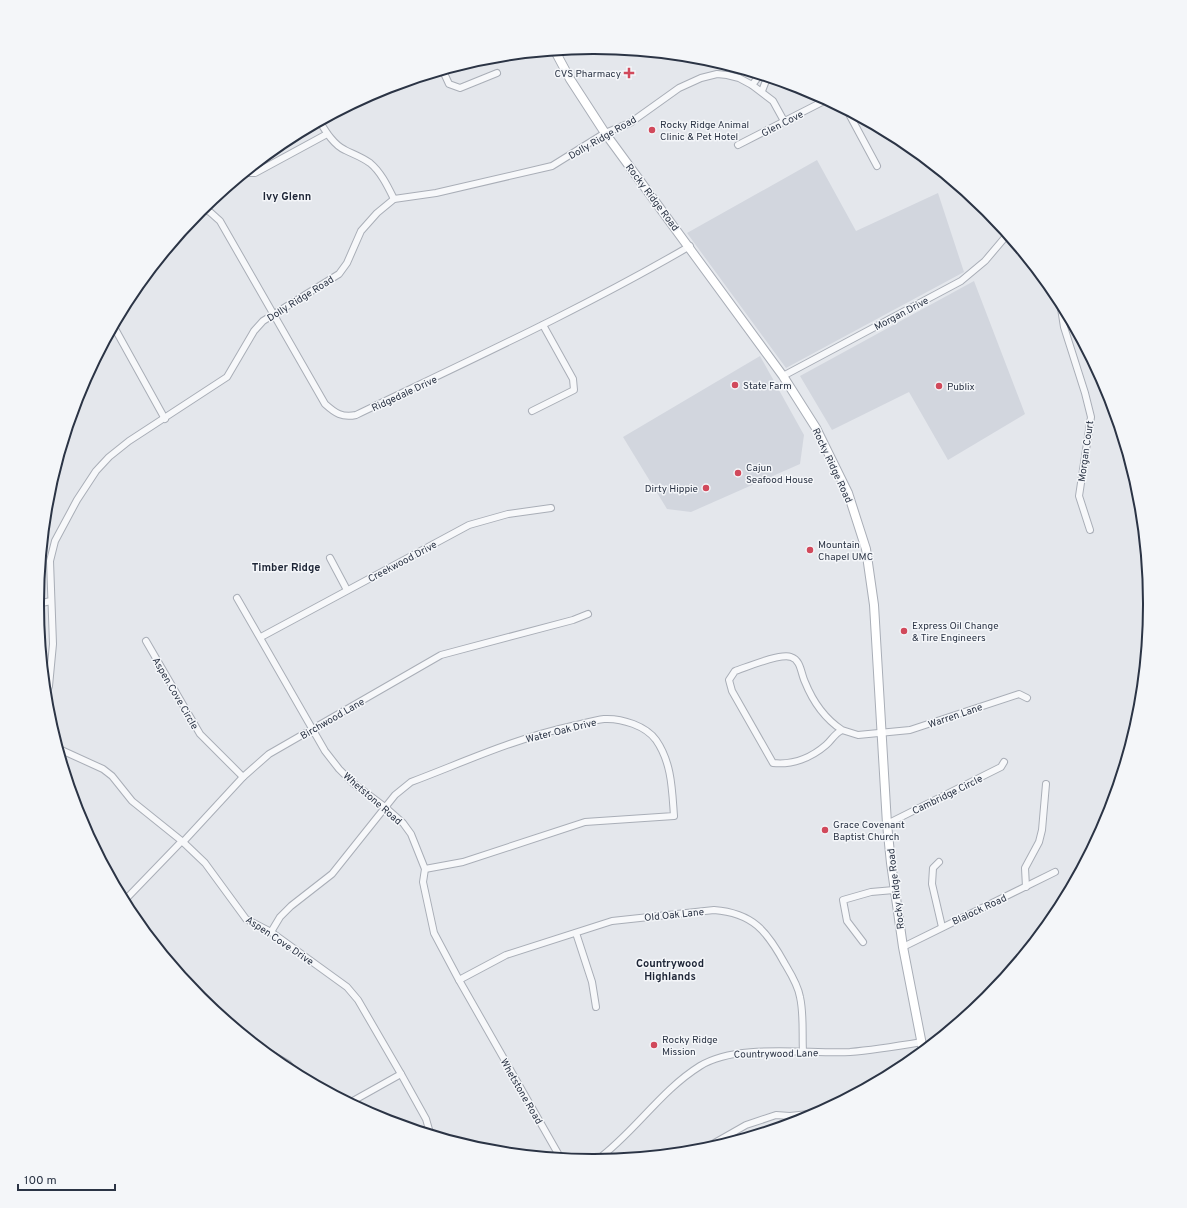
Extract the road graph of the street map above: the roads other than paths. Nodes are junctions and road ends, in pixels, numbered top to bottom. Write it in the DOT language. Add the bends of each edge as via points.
graph roads {
  1 [pos="558,56"];
  2 [pos="497,73"];
  3 [pos="445,75"];
  4 [pos="756,80"];
  5 [pos="765,82"];
  6 [pos="752,85"];
  7 [pos="762,91"];
  8 [pos="820,103"];
  9 [pos="852,119"];
  10 [pos="784,121"];
  11 [pos="323,126"];
  12 [pos="606,133"];
  13 [pos="328,134"];
  14 [pos="738,145"];
  15 [pos="877,166"];
  16 [pos="253,173"];
  17 [pos="394,199"];
  18 [pos="209,212"];
  19 [pos="1004,239"];
  20 [pos="690,246"];
  21 [pos="274,315"];
  22 [pos="1063,319"];
  23 [pos="543,325"];
  24 [pos="117,332"];
  25 [pos="783,376"];
  26 [pos="532,411"];
  27 [pos="165,419"];
  28 [pos="551,508"];
  29 [pos="1090,530"];
  30 [pos="330,558"];
  31 [pos="347,590"];
  32 [pos="237,598"];
  33 [pos="51,601"];
  34 [pos="44,602"];
  35 [pos="588,614"];
  36 [pos="261,637"];
  37 [pos="146,641"];
  38 [pos="50,680"];
  39 [pos="1027,698"];
  40 [pos="312,730"];
  41 [pos="842,730"];
  42 [pos="882,732"];
  43 [pos="65,751"];
  44 [pos="1004,762"];
  45 [pos="243,777"];
  46 [pos="1046,784"];
  47 [pos="386,808"];
  48 [pos="887,824"];
  49 [pos="184,842"];
  50 [pos="940,862"];
  51 [pos="425,869"];
  52 [pos="1055,872"];
  53 [pos="1026,887"];
  54 [pos="894,890"];
  55 [pos="129,896"];
  56 [pos="942,927"];
  57 [pos="271,932"];
  58 [pos="576,933"];
  59 [pos="863,942"];
  60 [pos="903,947"];
  61 [pos="459,980"];
  62 [pos="596,1007"];
  63 [pos="923,1044"];
  64 [pos="919,1046"];
  65 [pos="803,1052"];
  66 [pos="401,1074"];
  67 [pos="355,1099"];
  68 [pos="794,1116"];
  69 [pos="428,1128"];
  70 [pos="723,1138"];
  71 [pos="557,1152"];
  72 [pos="605,1153"];
  1 -- 12 [label="main road, Rocky Ridge Road"];
  2 -- 3 [label="street" via="460,88 449,84"];
  4 -- 6 [label="street"];
  5 -- 7 [label="street"];
  6 -- 7 [label="street, Dolly Ridge Road"];
  6 -- 12 [label="street, Dolly Ridge Road" via="727,75 717,74 701,78 679,88 630,123"];
  7 -- 10 [label="street, Dolly Ridge Road" via="773,101"];
  8 -- 10 [label="street, Glen Cove"];
  9 -- 15 [label="street"];
  10 -- 14 [label="street, Glen Cove"];
  11 -- 13 [label="street"];
  12 -- 17 [label="street, Dolly Ridge Road" via="552,166 436,193"];
  12 -- 20 [label="main road, Rocky Ridge Road"];
  13 -- 16 [label="street"];
  13 -- 17 [label="street" via="343,150 358,155 371,164"];
  17 -- 21 [label="street, Dolly Ridge Road" via="361,231 347,263 339,274"];
  18 -- 21 [label="street, Ridgedale Drive" via="220,221"];
  19 -- 25 [label="street, Morgan Drive" via="985,261 961,281"];
  20 -- 23 [label="street, Ridgedale Drive"];
  20 -- 25 [label="main road, Rocky Ridge Road"];
  21 -- 23 [label="street, Ridgedale Drive" via="325,404 337,414 348,417"];
  21 -- 27 [label="street, Dolly Ridge Road" via="263,321 254,331 227,377"];
  22 -- 29 [label="street, Morgan Court" via="1091,417 1079,496"];
  23 -- 26 [label="street" via="573,380 574,390"];
  24 -- 27 [label="street"];
  25 -- 42 [label="main road, Rocky Ridge Road" via="816,428 848,493 866,548 874,605"];
  27 -- 33 [label="street, Dolly Ridge Road" via="109,457 96,471 77,500 56,541 50,561"];
  28 -- 31 [label="street, Creekwood Drive" via="508,514 469,525"];
  30 -- 31 [label="street"];
  31 -- 36 [label="street, Creekwood Drive"];
  32 -- 36 [label="street, Whetstone Road"];
  33 -- 34 [label="street"];
  33 -- 38 [label="street, Dolly Ridge Road" via="53,644"];
  35 -- 40 [label="street, Birchwood Lane" via="441,655"];
  36 -- 40 [label="street, Whetstone Road"];
  37 -- 45 [label="street, Aspen Cove Circle" via="200,734"];
  39 -- 42 [label="street, Warren Lane" via="1019,694 914,729"];
  40 -- 45 [label="street, Birchwood Lane" via="269,754"];
  40 -- 47 [label="street, Whetstone Road" via="339,769"];
  41 -- 41 [label="street" via="830,722 814,702 799,663 791,656 781,656 735,671 729,680 732,691 773,762 784,764 806,758 826,745"];
  41 -- 42 [label="street, Warren Lane" via="858,735"];
  42 -- 48 [label="main road, Rocky Ridge Road"];
  43 -- 49 [label="street, Aspen Cove Drive" via="104,769 132,801"];
  44 -- 48 [label="street, Cambridge Circle" via="1001,767"];
  45 -- 49 [label="street, Birchwood Lane"];
  46 -- 53 [label="street" via="1042,830 1025,868"];
  47 -- 51 [label="street, Whetstone Road" via="411,834"];
  47 -- 51 [label="street, Water Oak Drive" via="395,795 410,782 538,734 604,719 622,721 644,729 655,739 665,755 671,776 674,816 584,822 463,862"];
  47 -- 57 [label="street, Water Oak Drive" via="332,874 291,906 280,917"];
  48 -- 54 [label="main road, Rocky Ridge Road"];
  49 -- 55 [label="street, Birchwood Lane" via="180,843"];
  49 -- 57 [label="street, Aspen Cove Drive" via="205,863 246,918"];
  50 -- 56 [label="street" via="933,868 932,884"];
  51 -- 61 [label="street, Whetstone Road" via="423,882 434,933"];
  52 -- 53 [label="street, Blalock Road"];
  53 -- 56 [label="street, Blalock Road"];
  54 -- 59 [label="street" via="871,892 843,900 847,921"];
  54 -- 60 [label="main road, Rocky Ridge Road"];
  56 -- 60 [label="street, Blalock Road"];
  57 -- 66 [label="street, Aspen Cove Drive" via="347,987 358,1000"];
  58 -- 61 [label="street, Old Oak Lane" via="506,955"];
  58 -- 62 [label="street" via="592,982"];
  58 -- 65 [label="street, Old Oak Lane" via="612,921 714,910 745,916 765,931 796,984 802,1011"];
  60 -- 63 [label="main road, Rocky Ridge Road"];
  61 -- 71 [label="street, Whetstone Road"];
  64 -- 65 [label="street, Countrywood Lane"];
  65 -- 72 [label="street, Countrywood Lane" via="738,1052 699,1066 670,1088 621,1141"];
  66 -- 67 [label="street"];
  66 -- 69 [label="street, Aspen Cove Drive"];
  68 -- 70 [label="street" via="776,1115 746,1125"];
}
